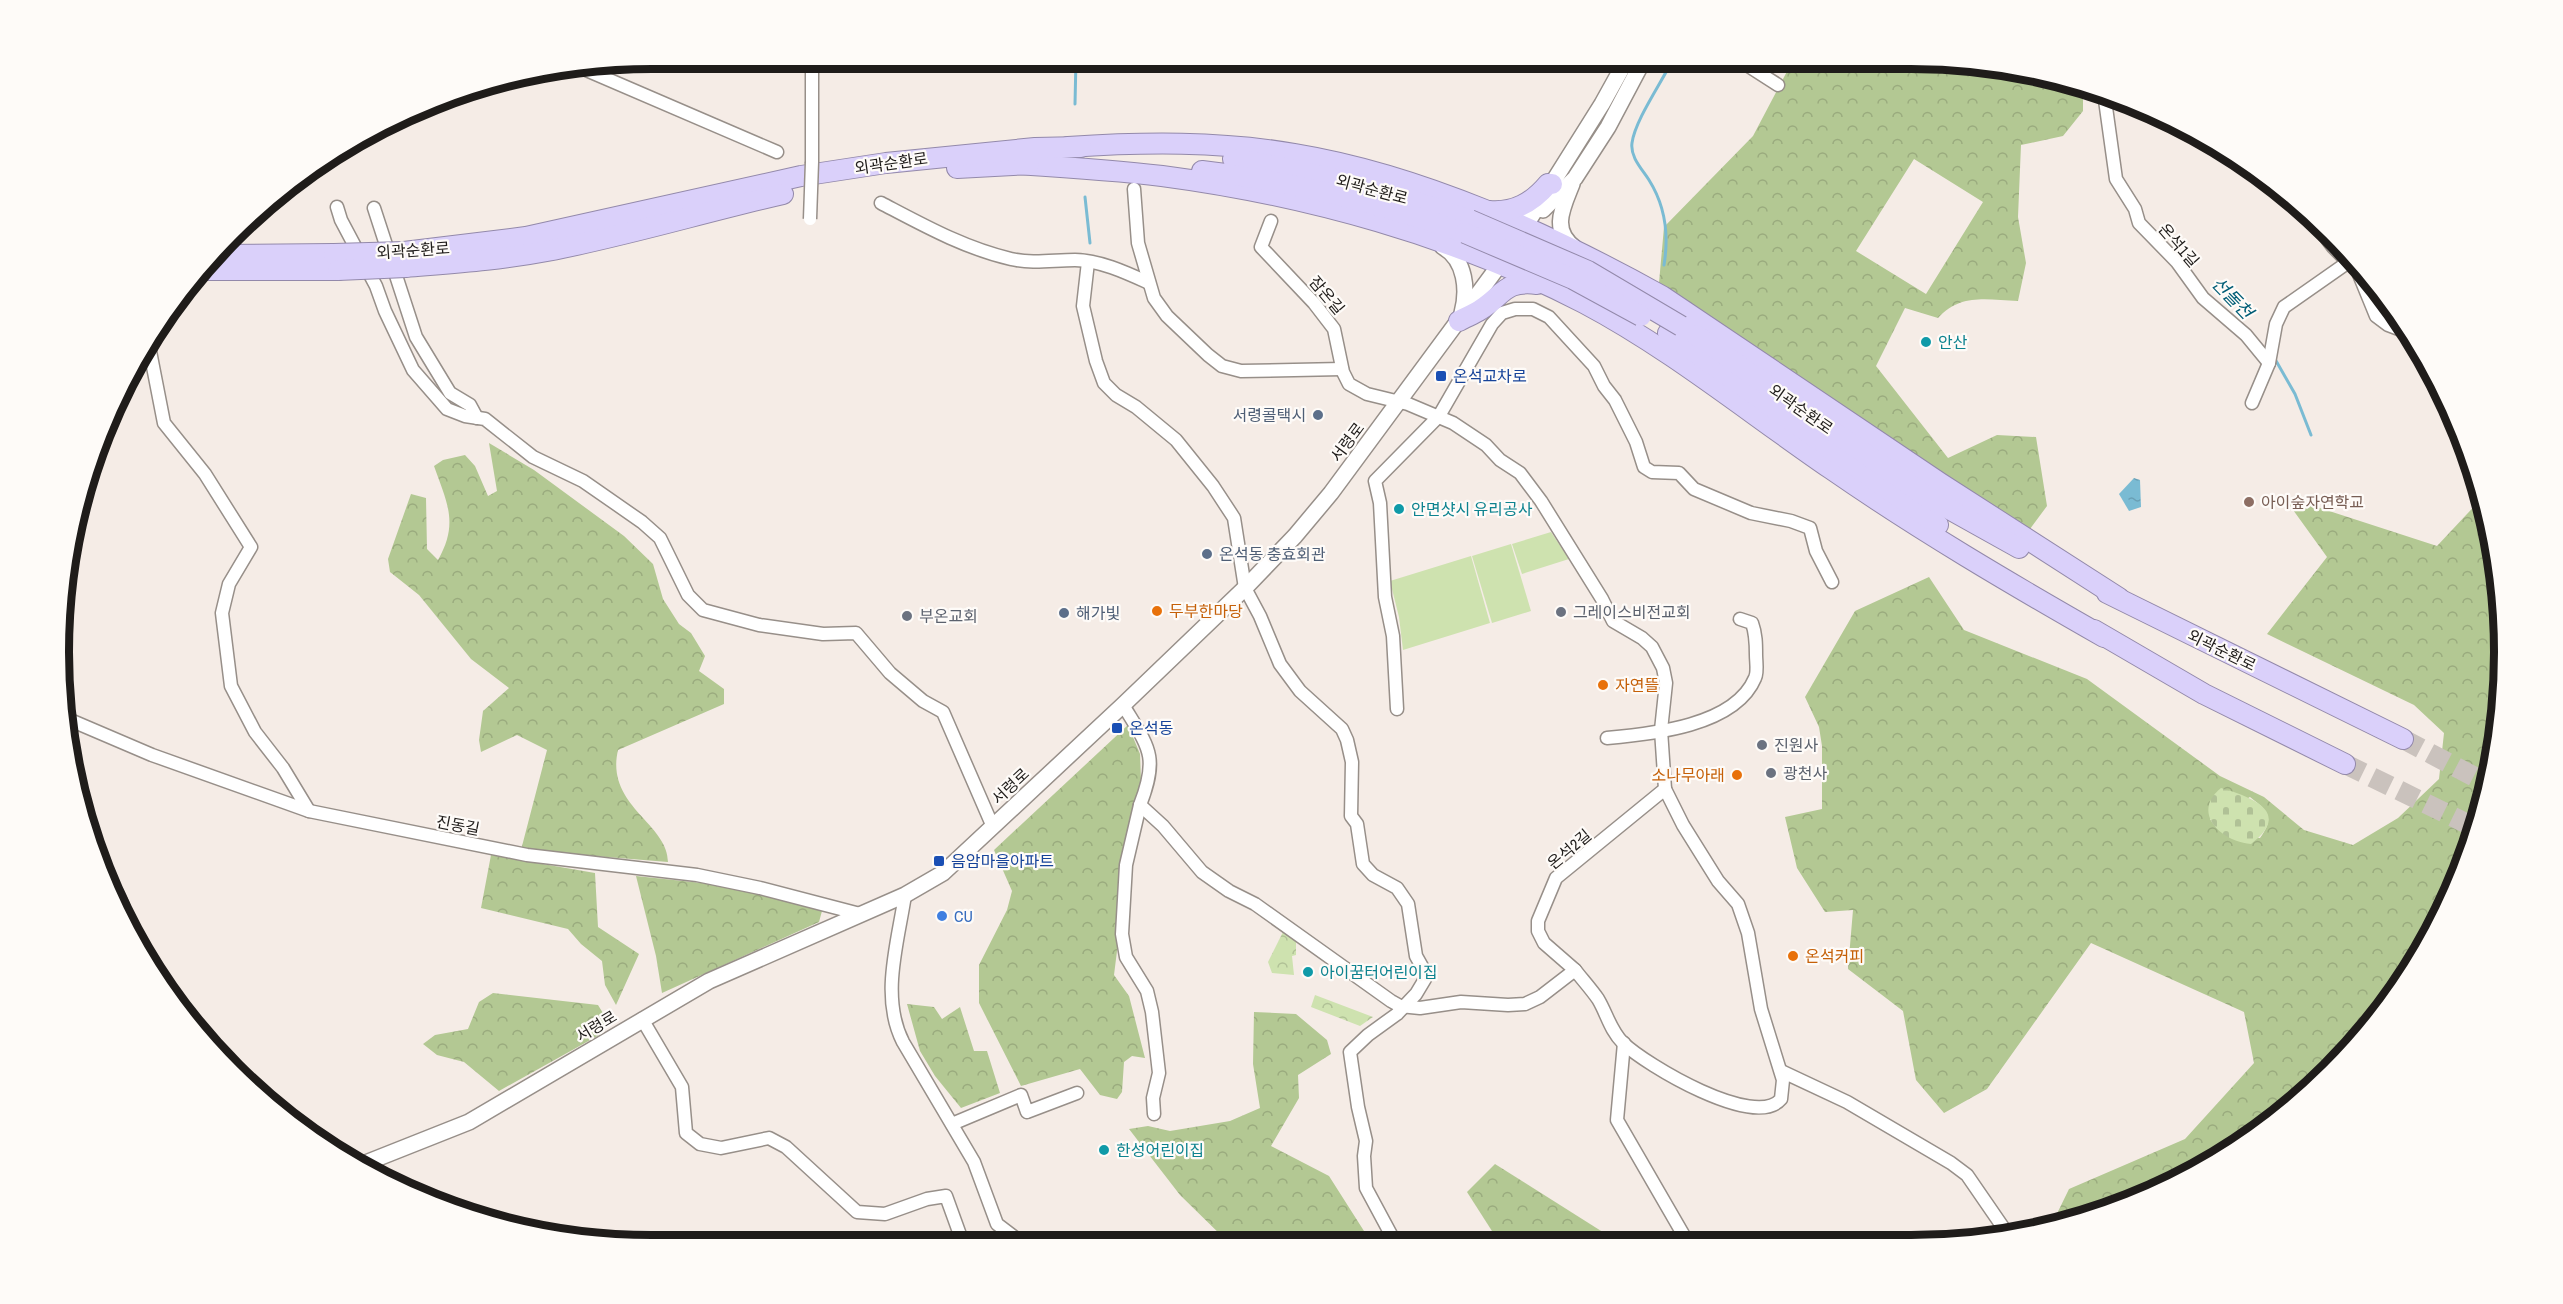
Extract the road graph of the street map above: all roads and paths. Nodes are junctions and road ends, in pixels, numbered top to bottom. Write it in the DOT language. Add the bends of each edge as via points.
graph roads {
  1 [pos="812,69"];
  2 [pos="1621,69"];
  3 [pos="1639,69"];
  4 [pos="1753,69"];
  5 [pos="592,72"];
  6 [pos="1778,85"];
  7 [pos="2105,103"];
  8 [pos="777,152"];
  9 [pos="1017,164"];
  10 [pos="1556,177"];
  11 [pos="1575,178"];
  12 [pos="1134,189"];
  13 [pos="881,202"];
  14 [pos="337,207"];
  15 [pos="374,208"];
  16 [pos="810,219"];
  17 [pos="1271,221"];
  18 [pos="1471,221"];
  19 [pos="1526,227"];
  20 [pos="1443,243"];
  21 [pos="1579,253"];
  22 [pos="225,256"];
  23 [pos="405,260"];
  24 [pos="336,262"];
  25 [pos="1088,262"];
  26 [pos="2345,264"];
  27 [pos="1500,265"];
  28 [pos="213,269"];
  29 [pos="1149,282"];
  30 [pos="1545,285"];
  31 [pos="2365,286"];
  32 [pos="1459,321"];
  33 [pos="2396,327"];
  34 [pos="1675,329"];
  35 [pos="151,354"];
  36 [pos="2270,363"];
  37 [pos="1342,369"];
  38 [pos="1400,402"];
  39 [pos="2252,403"];
  40 [pos="1439,416"];
  41 [pos="477,418"];
  42 [pos="1832,582"];
  43 [pos="1245,588"];
  44 [pos="2119,598"];
  45 [pos="1740,619"];
  46 [pos="2104,637"];
  47 [pos="1123,705"];
  48 [pos="1396,708"];
  49 [pos="73,721"];
  50 [pos="1661,730"];
  51 [pos="1607,738"];
  52 [pos="2403,739"];
  53 [pos="2345,764"];
  54 [pos="1665,789"];
  55 [pos="1140,805"];
  56 [pos="309,811"];
  57 [pos="993,827"];
  58 [pos="905,895"];
  59 [pos="860,914"];
  60 [pos="1575,970"];
  61 [pos="1404,1007"];
  62 [pos="642,1019"];
  63 [pos="1624,1044"];
  64 [pos="1780,1071"];
  65 [pos="1077,1093"];
  66 [pos="1154,1114"];
  67 [pos="952,1124"];
  68 [pos="369,1162"];
  69 [pos="2003,1227"];
  70 [pos="960,1235"];
  71 [pos="1011,1235"];
  72 [pos="1391,1235"];
  73 [pos="1684,1235"];
  1 -- 16 [label="street, bridge"];
  2 -- 10 [label="street, 서령로"];
  3 -- 11 [label="street, 서령로"];
  4 -- 6 [label="street"];
  5 -- 8 [label="street"];
  7 -- 36 [label="street, 온석1길" via="2116,178 2139,223 2177,262 2203,298 2246,335"];
  9 -- 18 [label="highway, 외곽순환로" via="1134,164 1271,180"];
  9 -- 20 [label="highway" via="1129,172 1205,183 1327,209"];
  9 -- 23 [label="highway, 외곽순환로" via="841,182 766,197 614,237 498,259"];
  10 -- 11 [label="street"];
  10 -- 18 [label="highway" via="1534,199 1519,207"];
  10 -- 19 [label="street, 서령로"];
  11 -- 19 [label="street, 서령로"];
  11 -- 21 [label="street" via="1560,226 1564,238"];
  12 -- 29 [label="street" via="1138,243"];
  13 -- 25 [label="street" via="977,250 1039,263"];
  14 -- 41 [label="street" via="412,370 447,409"];
  15 -- 41 [label="street" via="416,337 450,393 470,405"];
  17 -- 37 [label="street, 잠온길" via="1261,247 1334,329"];
  18 -- 19 [label="highway"];
  18 -- 23 [label="highway, 외곽순환로" via="1398,195 1284,167 1195,154 1068,147 931,157 834,171"];
  18 -- 34 [label="highway, 외곽순환로, bridge" via="1588,271"];
  19 -- 21 [label="highway"];
  19 -- 27 [label="street, 서령로"];
  20 -- 27 [label="highway"];
  20 -- 32 [label="street" via="1443,248 1457,260 1464,280"];
  21 -- 44 [label="highway" via="1662,296"];
  22 -- 24 [label="highway, 외곽순환로"];
  23 -- 24 [label="highway, 외곽순환로, bridge"];
  24 -- 28 [label="highway, 외곽순환로"];
  25 -- 29 [label="street"];
  25 -- 43 [label="street" via="1083,306 1104,382 1176,440 1213,486 1234,518"];
  26 -- 36 [label="street" via="2285,305 2276,324"];
  27 -- 30 [label="highway"];
  27 -- 32 [label="street, 서령로"];
  29 -- 37 [label="street" via="1154,298 1167,316 1222,366 1241,371"];
  30 -- 32 [label="highway" via="1514,284 1482,310"];
  30 -- 46 [label="highway" via="1588,305 1680,362 1951,549"];
  31 -- 33 [label="street" via="2376,316"];
  32 -- 38 [label="street, 서령로"];
  34 -- 44 [label="highway, 외곽순환로" via="1924,495 2031,555"];
  34 -- 46 [label="highway, 외곽순환로" via="1893,494"];
  35 -- 56 [label="street" via="164,423 205,474 251,547 229,584 222,613 231,686 255,732"];
  36 -- 39 [label="street"];
  37 -- 38 [label="street, 잠온길" via="1354,389"];
  38 -- 40 [label="street"];
  38 -- 43 [label="street, 서령로" via="1310,519"];
  40 -- 42 [label="street" via="1497,317 1515,309 1540,312 1594,366 1616,400 1646,469 1679,473 1694,489 1751,513 1810,528 1816,551"];
  40 -- 48 [label="street" via="1375,481 1380,503 1385,597 1393,636"];
  40 -- 50 [label="street" via="1477,439 1520,473 1613,621 1652,647 1666,676"];
  41 -- 57 [label="street" via="485,419 533,457 583,481 642,522 660,538 688,596 703,610 759,626 823,634 856,633 890,673 943,712"];
  43 -- 47 [label="street, 서령로"];
  43 -- 61 [label="street" via="1280,664 1300,691 1342,729 1347,740 1352,762 1351,816 1357,825 1363,864 1402,892 1408,904 1416,956 1426,976"];
  44 -- 52 [label="highway, 외곽순환로"];
  45 -- 50 [label="street" via="1752,623 1756,645 1756,676 1745,694 1720,714"];
  46 -- 53 [label="highway, 외곽순환로" via="2212,699"];
  47 -- 55 [label="street" via="1151,761"];
  47 -- 57 [label="street, 서령로"];
  49 -- 56 [label="street, 진동길" via="152,755"];
  50 -- 51 [label="street"];
  50 -- 54 [label="street"];
  54 -- 60 [label="street, 온석2길" via="1556,879 1538,932 1544,943"];
  54 -- 64 [label="street" via="1718,881 1738,904 1748,933 1761,1008"];
  55 -- 61 [label="street" via="1202,872"];
  55 -- 66 [label="street" via="1126,865 1122,934 1126,957 1147,991 1152,1012 1159,1073"];
  56 -- 59 [label="street, 진동길" via="527,855 697,875"];
  57 -- 58 [label="street, 서령로" via="943,873"];
  58 -- 59 [label="street, 서령로"];
  58 -- 67 [label="street" via="892,987 894,1016 903,1042"];
  59 -- 62 [label="street, 서령로" via="710,981"];
  60 -- 61 [label="street" via="1525,1004 1467,1002"];
  60 -- 63 [label="street" via="1598,999 1612,1030"];
  61 -- 72 [label="street" via="1350,1052 1366,1141 1366,1188"];
  62 -- 68 [label="street, 서령로" via="487,1112"];
  62 -- 70 [label="street" via="682,1087 686,1133 700,1144 721,1148 768,1138 786,1147 857,1212 885,1214 946,1196"];
  63 -- 64 [label="street" via="1690,1086 1752,1108 1771,1107 1780,1101 1784,1090"];
  63 -- 73 [label="street" via="1617,1120"];
  64 -- 69 [label="street" via="1856,1107 1951,1163 1967,1175"];
  65 -- 67 [label="street" via="1027,1112 1021,1095"];
  67 -- 71 [label="street" via="974,1162 997,1224"];
}
